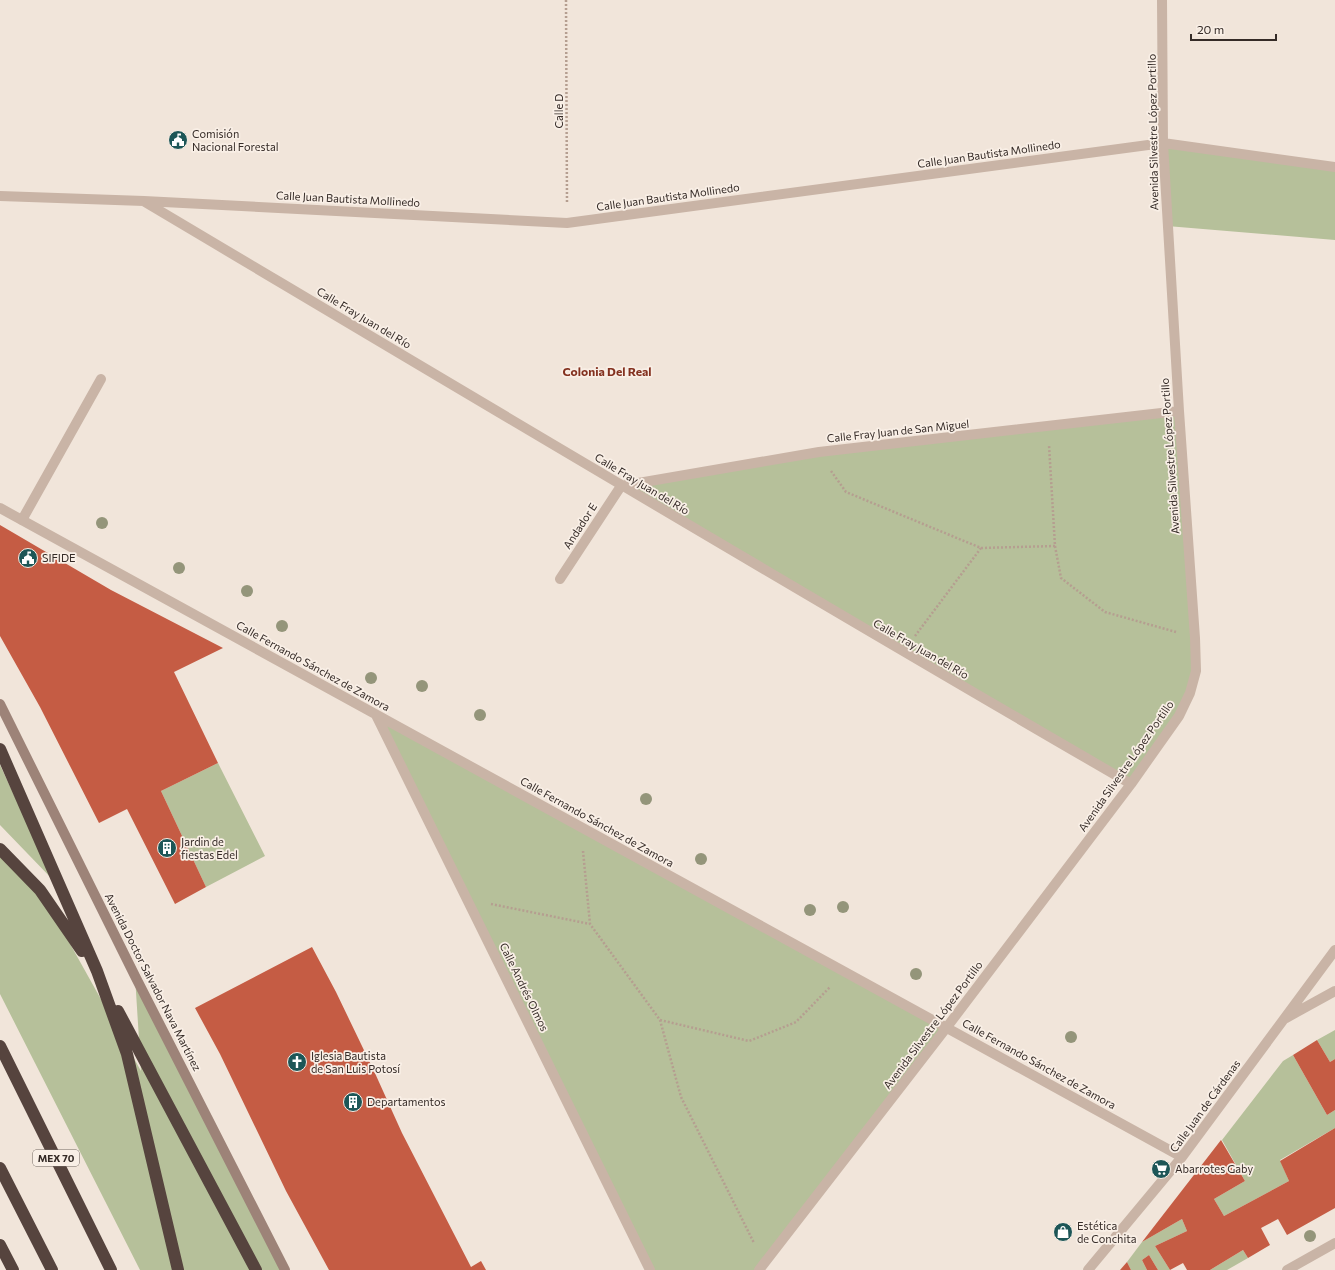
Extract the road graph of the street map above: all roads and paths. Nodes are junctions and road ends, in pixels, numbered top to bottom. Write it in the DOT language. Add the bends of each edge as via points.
graph roads {
  1 [pos="566,0"];
  2 [pos="1162,0"];
  3 [pos="1163,144"];
  4 [pos="1335,167"];
  5 [pos="0,196"];
  6 [pos="144,201"];
  7 [pos="568,223"];
  8 [pos="101,379"];
  9 [pos="1179,411"];
  10 [pos="1048,426"];
  11 [pos="819,452"];
  12 [pos="621,486"];
  13 [pos="0,508"];
  14 [pos="22,520"];
  15 [pos="1055,546"];
  16 [pos="980,548"];
  17 [pos="560,579"];
  18 [pos="1195,638"];
  19 [pos="903,652"];
  20 [pos="0,704"];
  21 [pos="376,715"];
  22 [pos="0,749"];
  23 [pos="1131,784"];
  24 [pos="580,826"];
  25 [pos="0,848"];
  26 [pos="468,900"];
  27 [pos="590,924"];
  28 [pos="1335,950"];
  29 [pos="97,971"];
  30 [pos="844,971"];
  31 [pos="1335,992"];
  32 [pos="660,1020"];
  33 [pos="1282,1020"];
  34 [pos="947,1028"];
  35 [pos="0,1046"];
  36 [pos="1182,1157"];
  37 [pos="0,1168"];
  38 [pos="1335,1243"];
  39 [pos="0,1245"];
  40 [pos="762,1267"];
  41 [pos="12,1270"];
  42 [pos="52,1270"];
  43 [pos="112,1270"];
  44 [pos="178,1270"];
  45 [pos="256,1270"];
  46 [pos="286,1270"];
  47 [pos="650,1270"];
  48 [pos="1088,1270"];
  49 [pos="1287,1270"];
  1 -- 7 [label="path, Calle D"];
  2 -- 3 [label="street, Avenida Silvestre López Portillo"];
  3 -- 4 [label="street, Calle Juan Bautista Mollinedo"];
  3 -- 7 [label="street, Calle Juan Bautista Mollinedo"];
  3 -- 9 [label="street, Avenida Silvestre López Portillo"];
  5 -- 6 [label="street, Calle Juan Bautista Mollinedo"];
  6 -- 7 [label="street, Calle Juan Bautista Mollinedo"];
  6 -- 12 [label="street, Calle Fray Juan del Río"];
  8 -- 14 [label="street"];
  9 -- 10 [label="street, Calle Fray Juan de San Miguel"];
  9 -- 18 [label="street, Avenida Silvestre López Portillo"];
  10 -- 11 [label="street, Calle Fray Juan de San Miguel"];
  10 -- 15 [label="path"];
  11 -- 12 [label="street, Calle Fray Juan de San Miguel"];
  11 -- 16 [label="path" via="846,492"];
  12 -- 17 [label="street, Andador E"];
  12 -- 19 [label="street, Calle Fray Juan del Río"];
  13 -- 14 [label="street, Calle Fernando Sánchez de Zamora"];
  14 -- 21 [label="street, Calle Fernando Sánchez de Zamora"];
  15 -- 16 [label="path"];
  15 -- 18 [label="path" via="1061,578 1105,612"];
  16 -- 19 [label="path"];
  18 -- 23 [label="street, Avenida Silvestre López Portillo" via="1196,671 1190,693 1179,716"];
  19 -- 23 [label="street, Calle Fray Juan del Río"];
  20 -- 46 [label="main road, Avenida Doctor Salvador Nava Martínez" via="135,976"];
  21 -- 24 [label="street, Calle Fernando Sánchez de Zamora"];
  21 -- 26 [label="street, Calle Andrés Olmos"];
  22 -- 29 [label="highway"];
  23 -- 34 [label="street, Avenida Silvestre López Portillo"];
  24 -- 27 [label="path"];
  24 -- 30 [label="street, Calle Fernando Sánchez de Zamora"];
  25 -- 29 [label="highway" via="40,890"];
  26 -- 27 [label="path"];
  26 -- 47 [label="street, Calle Andrés Olmos"];
  27 -- 32 [label="path"];
  28 -- 33 [label="street, Calle Juan de Cárdenas"];
  29 -- 44 [label="highway" via="127,1054"];
  29 -- 45 [label="highway"];
  30 -- 32 [label="path" via="796,1022 749,1041"];
  30 -- 34 [label="street, Calle Fernando Sánchez de Zamora"];
  31 -- 33 [label="street"];
  32 -- 40 [label="path" via="681,1097"];
  33 -- 36 [label="street, Calle Juan de Cárdenas"];
  34 -- 36 [label="street, Calle Fernando Sánchez de Zamora"];
  34 -- 40 [label="street, Avenida Silvestre López Portillo"];
  35 -- 43 [label="highway, MEX 70"];
  36 -- 48 [label="street, Calle Juan de Cárdenas"];
  37 -- 42 [label="highway"];
  38 -- 49 [label="street"];
  39 -- 41 [label="highway"];
}
